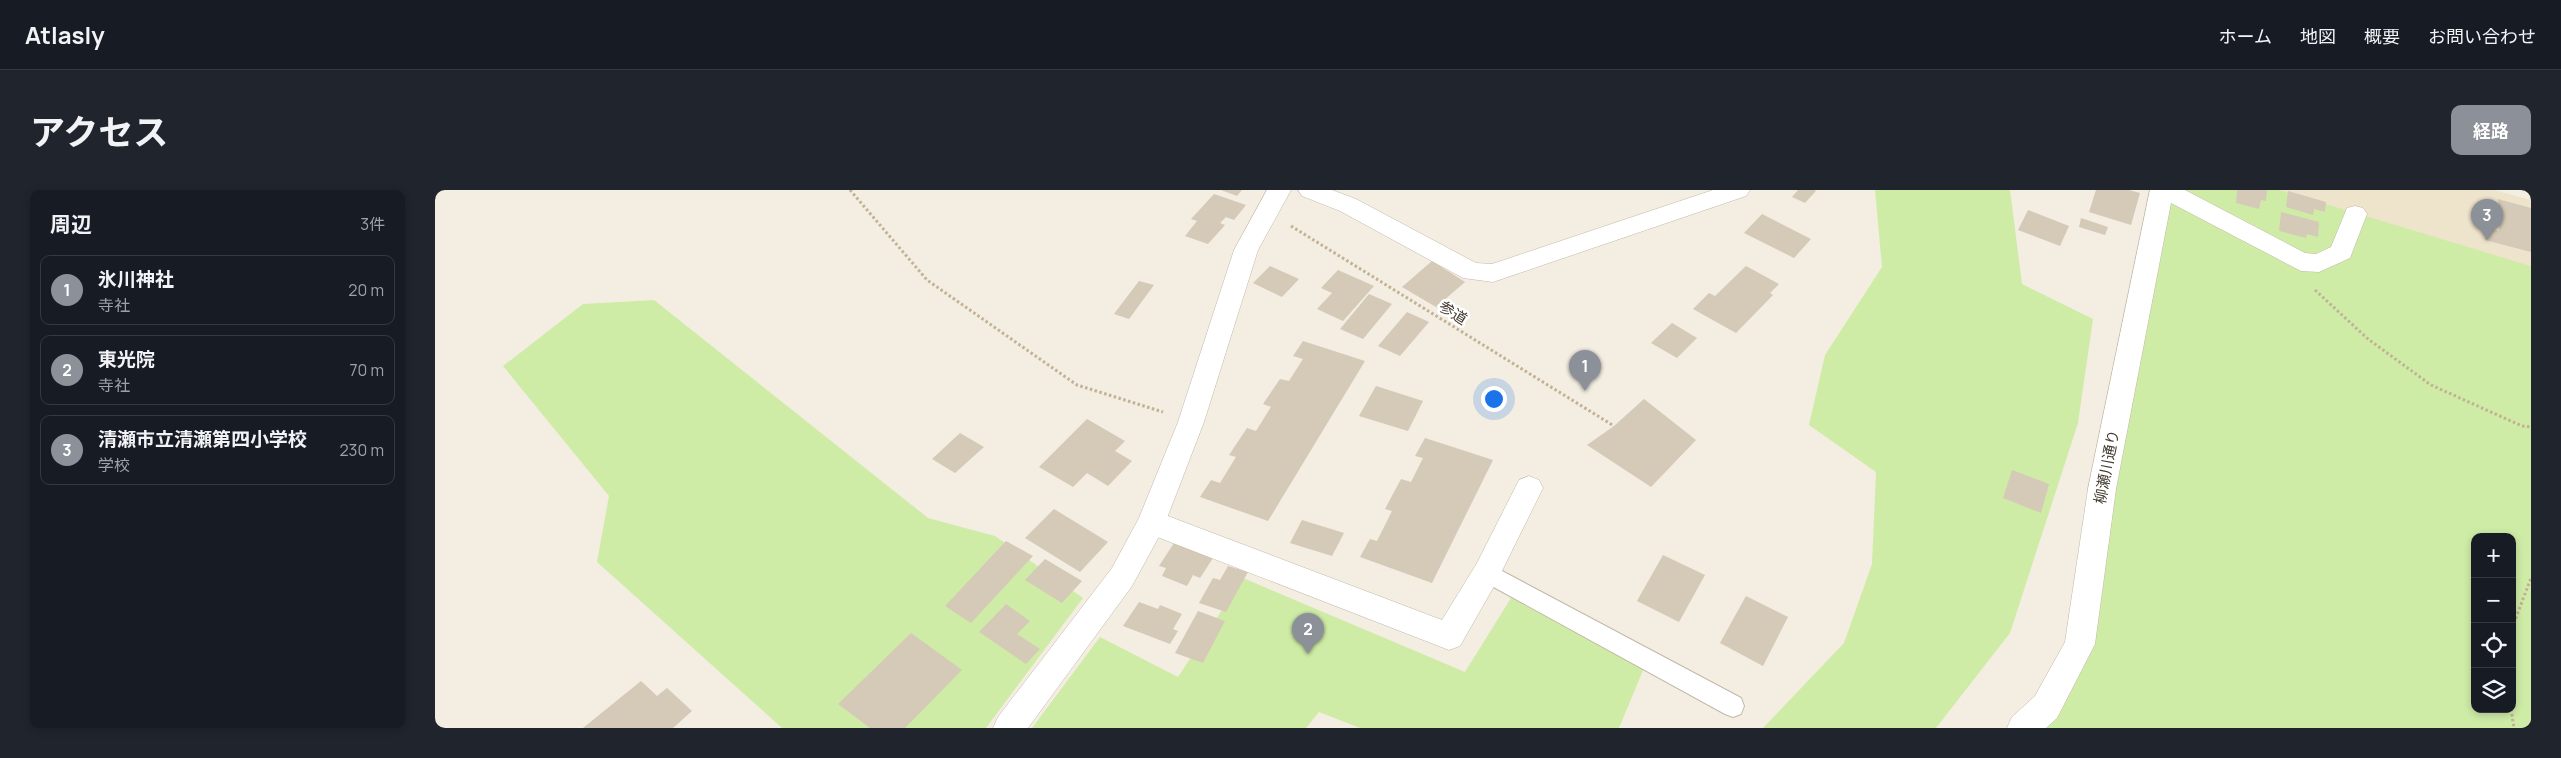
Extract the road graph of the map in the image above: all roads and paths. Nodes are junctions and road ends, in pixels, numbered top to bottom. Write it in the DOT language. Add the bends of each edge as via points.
graph roads {
  1 [pos="850,190"];
  2 [pos="1279,190"];
  3 [pos="1310,190"];
  4 [pos="1738,190"];
  5 [pos="2162,190"];
  6 [pos="2166,190"];
  7 [pos="2355,214"];
  8 [pos="1288,224"];
  9 [pos="2301,262"];
  10 [pos="1191,422"];
  11 [pos="1614,426"];
  12 [pos="2531,427"];
  13 [pos="1529,488"];
  14 [pos="1152,522"];
  15 [pos="1487,572"];
  16 [pos="2531,578"];
  17 [pos="2514,623"];
  18 [pos="1733,706"];
  19 [pos="2512,713"];
  20 [pos="1009,728"];
  21 [pos="2023,728"];
  22 [pos="2514,728"];
  1 -- 10 [label="path" via="927,280 1077,385"];
  2 -- 10 [label="street" via="1246,250"];
  3 -- 4 [label="street" via="1348,205 1472,272 1493,273"];
  5 -- 21 [label="street, 柳瀬川通り" via="2102,489 2080,644 2046,708"];
  6 -- 9 [label="street"];
  7 -- 9 [label="street" via="2341,252 2319,263"];
  8 -- 11 [label="path, 参道"];
  9 -- 12 [label="path" via="2315,290 2368,339 2431,385 2522,426"];
  10 -- 14 [label="street"];
  13 -- 15 [label="street"];
  14 -- 15 [label="street" via="1449,636"];
  14 -- 20 [label="street" via="1122,577"];
  15 -- 18 [label="lane"];
  16 -- 17 [label="path"];
  19 -- 22 [label="path"];
}
